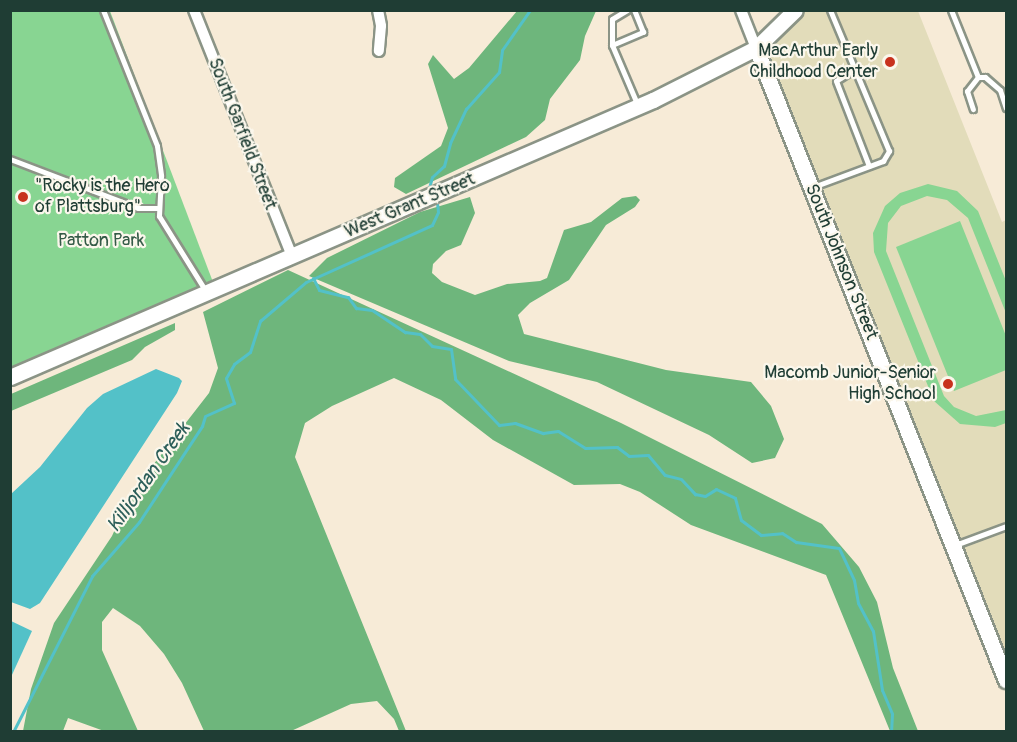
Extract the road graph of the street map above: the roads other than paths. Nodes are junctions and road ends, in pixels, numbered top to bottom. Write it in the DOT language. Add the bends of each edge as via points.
graph roads {
  1 [pos="104,10"];
  2 [pos="194,10"];
  3 [pos="378,10"];
  4 [pos="627,10"];
  5 [pos="634,10"];
  6 [pos="741,10"];
  7 [pos="795,10"];
  8 [pos="830,10"];
  9 [pos="951,10"];
  10 [pos="612,45"];
  11 [pos="756,48"];
  12 [pos="379,51"];
  13 [pos="855,69"];
  14 [pos="978,77"];
  15 [pos="638,107"];
  16 [pos="1006,108"];
  17 [pos="973,109"];
  18 [pos="10,159"];
  19 [pos="869,166"];
  20 [pos="812,188"];
  21 [pos="157,208"];
  22 [pos="292,256"];
  23 [pos="207,294"];
  24 [pos="10,377"];
  25 [pos="1006,526"];
  26 [pos="954,546"];
  27 [pos="1006,680"];
  1 -- 21 [label="lane" via="157,146 161,176"];
  2 -- 22 [label="street, South Garfield Street"];
  3 -- 12 [label="street"];
  4 -- 10 [label="lane" via="612,19"];
  5 -- 10 [label="lane" via="643,32"];
  6 -- 11 [label="street, South Johnson Street"];
  7 -- 11 [label="main road, West Grant Street"];
  8 -- 13 [label="lane"];
  9 -- 14 [label="lane"];
  10 -- 15 [label="lane"];
  11 -- 15 [label="main road, West Grant Street"];
  11 -- 20 [label="main road, South Johnson Street"];
  13 -- 19 [label="lane" via="836,81"];
  13 -- 19 [label="lane" via="889,151 883,161"];
  14 -- 16 [label="lane" via="985,77 1000,90"];
  14 -- 17 [label="lane" via="967,92"];
  15 -- 22 [label="main road, West Grant Street"];
  18 -- 21 [label="lane" via="138,208"];
  19 -- 20 [label="lane"];
  20 -- 26 [label="main road, South Johnson Street"];
  21 -- 23 [label="lane"];
  22 -- 23 [label="main road, West Grant Street"];
  23 -- 24 [label="main road, West Grant Street"];
  25 -- 26 [label="lane"];
  26 -- 27 [label="main road, South Johnson Street"];
}
